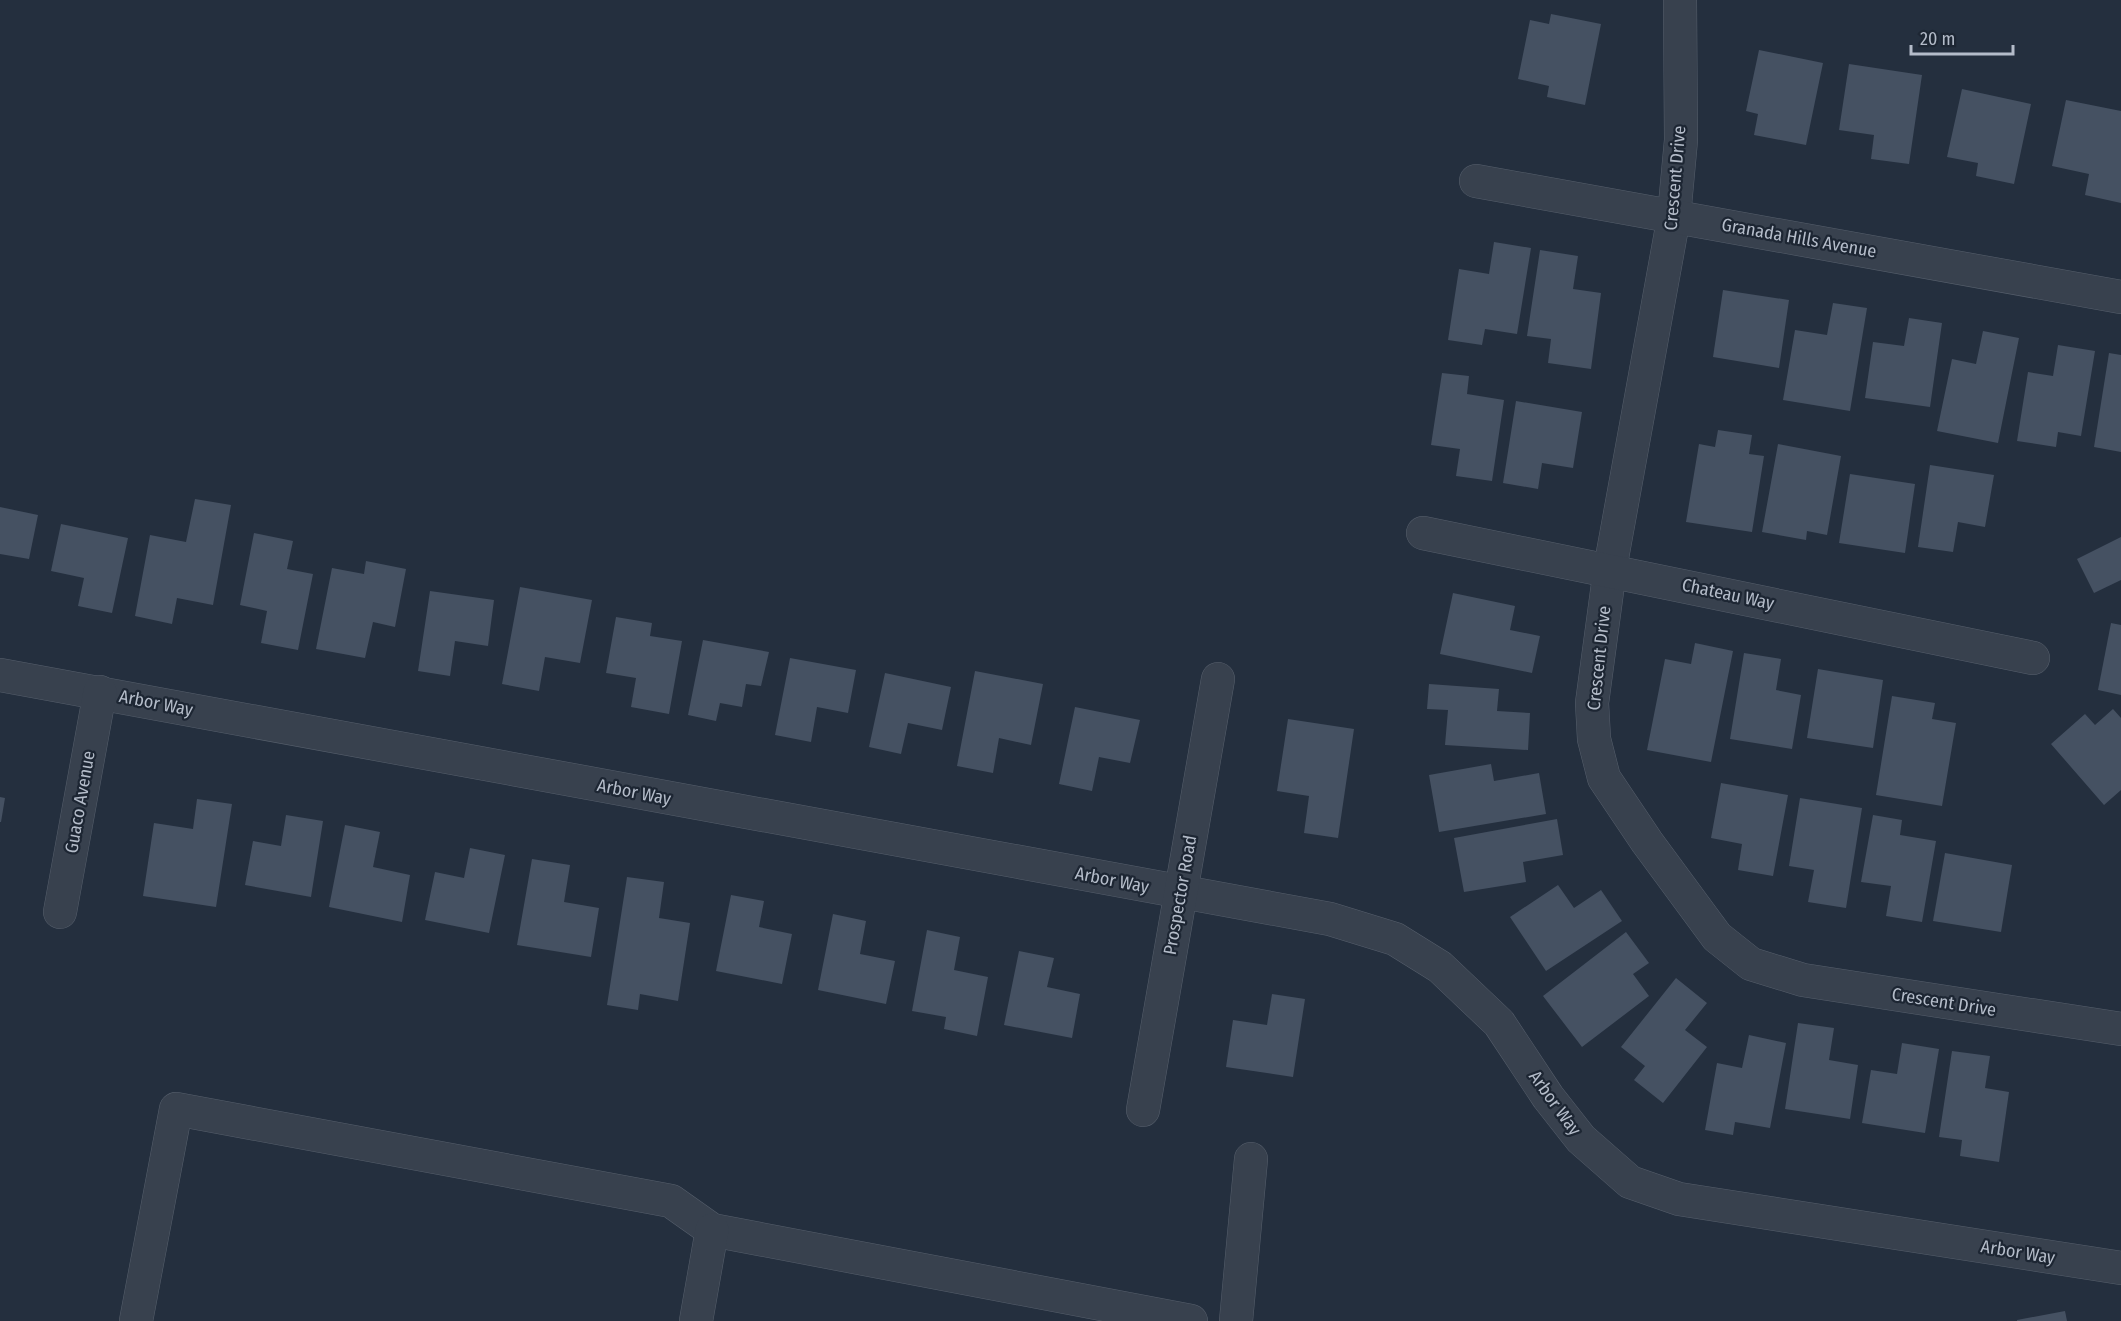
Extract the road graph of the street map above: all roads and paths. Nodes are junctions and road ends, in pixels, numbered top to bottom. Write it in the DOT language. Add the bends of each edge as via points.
graph roads {
  1 [pos="1680,0"];
  2 [pos="1476,181"];
  3 [pos="1674,216"];
  4 [pos="2121,297"];
  5 [pos="1423,532"];
  6 [pos="1610,569"];
  7 [pos="2033,658"];
  8 [pos="0,675"];
  9 [pos="1218,679"];
  10 [pos="100,692"];
  11 [pos="1180,893"];
  12 [pos="60,912"];
  13 [pos="2121,1029"];
  14 [pos="1143,1110"];
  15 [pos="1251,1159"];
  16 [pos="712,1230"];
  17 [pos="2121,1268"];
  18 [pos="136,1321"];
  19 [pos="696,1321"];
  20 [pos="1191,1321"];
  21 [pos="1236,1321"];
  1 -- 3 [label="street, Crescent Drive" via="1681,140"];
  2 -- 3 [label="street, Granada Hills Avenue"];
  3 -- 4 [label="street, Granada Hills Avenue"];
  3 -- 6 [label="street, Crescent Drive"];
  5 -- 6 [label="street, Chateau Way"];
  6 -- 7 [label="street, Chateau Way"];
  6 -- 13 [label="street, Crescent Drive" via="1592,704 1594,739 1604,778 1717,937 1751,964 1803,980"];
  8 -- 10 [label="street, Arbor Way"];
  9 -- 11 [label="street, Prospector Road"];
  10 -- 11 [label="street, Arbor Way"];
  10 -- 12 [label="street, Guaco Avenue"];
  11 -- 14 [label="street, Prospector Road"];
  11 -- 17 [label="street, Arbor Way" via="1330,919 1395,939 1440,967 1499,1023 1581,1139 1630,1182 1679,1199"];
  15 -- 21 [label="street"];
  16 -- 18 [label="street" via="671,1202 176,1108"];
  16 -- 19 [label="street"];
  16 -- 20 [label="street"];
}
